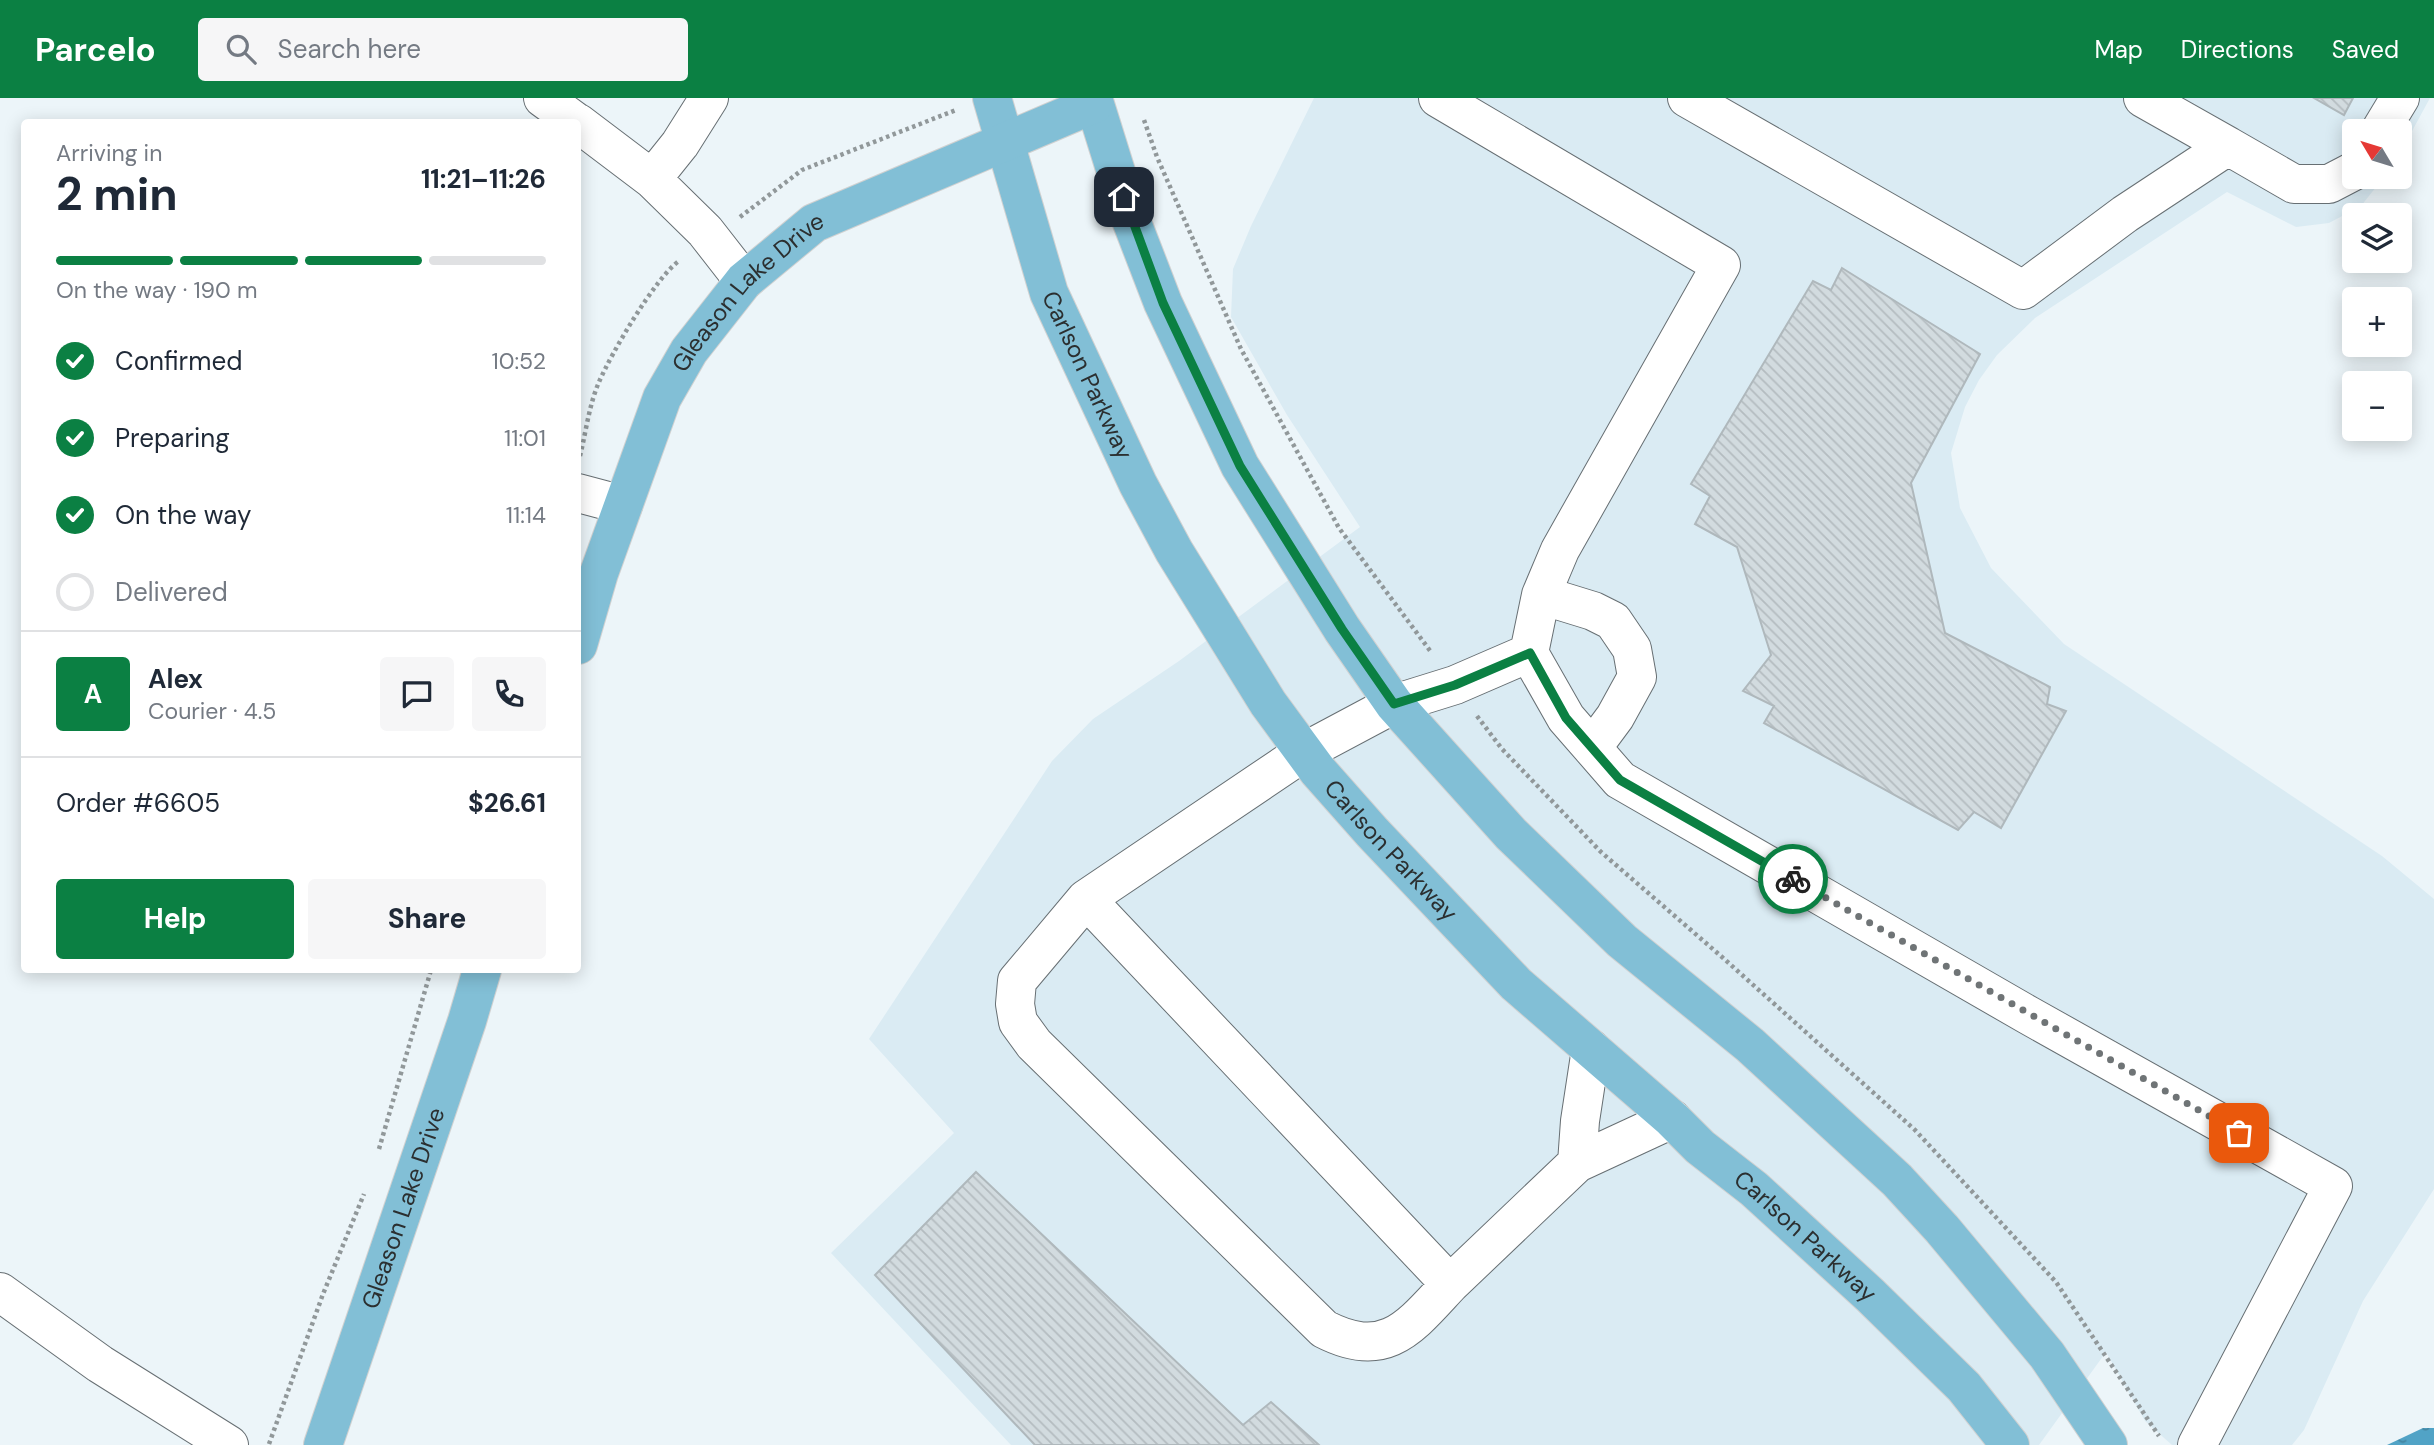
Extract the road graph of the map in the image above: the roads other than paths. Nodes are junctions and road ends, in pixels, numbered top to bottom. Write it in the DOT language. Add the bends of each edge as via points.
graph roads {
  1 [pos="543,98"];
  2 [pos="709,98"];
  3 [pos="992,98"];
  4 [pos="1438,98"];
  5 [pos="1687,98"];
  6 [pos="2143,98"];
  7 [pos="2400,98"];
  8 [pos="1098,100"];
  9 [pos="572,119"];
  10 [pos="2387,119"];
  11 [pos="581,126"];
  12 [pos="1004,142"];
  13 [pos="2228,146"];
  14 [pos="2342,177"];
  15 [pos="652,179"];
  16 [pos="744,281"];
  17 [pos="581,494"];
  18 [pos="623,505"];
  19 [pos="1541,595"];
  20 [pos="581,634"];
  21 [pos="1530,653"];
  22 [pos="1394,704"];
  23 [pos="1592,748"];
  24 [pos="1304,752"];
  25 [pos="1086,899"];
  26 [pos="481,973"];
  27 [pos="1591,1048"];
  28 [pos="1672,1119"];
  29 [pos="1577,1163"];
  30 [pos="1450,1284"];
  31 [pos="0,1292"];
  32 [pos="229,1445"];
  33 [pos="323,1445"];
  34 [pos="2010,1445"];
  35 [pos="2108,1445"];
  36 [pos="2197,1445"];
  1 -- 9 [label="street"];
  2 -- 15 [label="street"];
  3 -- 12 [label="main road, Carlson Parkway"];
  4 -- 19 [label="street" via="1721,265 1560,550"];
  5 -- 13 [label="street" via="2023,290 2125,214"];
  6 -- 13 [label="street"];
  7 -- 10 [label="street"];
  8 -- 12 [label="main road, Gleason Lake Drive"];
  8 -- 22 [label="main road" via="1131,220 1163,303 1240,466"];
  11 -- 15 [label="street"];
  12 -- 16 [label="main road, Gleason Lake Drive" via="814,223"];
  12 -- 24 [label="main road, Carlson Parkway" via="1049,293 1138,484 1180,562"];
  13 -- 14 [label="street" via="2294,184 2329,184"];
  15 -- 16 [label="street" via="705,231"];
  16 -- 18 [label="main road, Gleason Lake Drive" via="689,351 662,398"];
  17 -- 18 [label="street"];
  18 -- 20 [label="main road, Gleason Lake Drive"];
  19 -- 21 [label="street"];
  19 -- 23 [label="street" via="1613,621 1632,649 1637,677"];
  21 -- 22 [label="street" via="1455,685"];
  21 -- 23 [label="street" via="1566,718"];
  22 -- 24 [label="street"];
  22 -- 35 [label="main road" via="1511,834 1622,941 1760,1054 1897,1180 2047,1355"];
  23 -- 36 [label="street" via="1620,780 2333,1186"];
  24 -- 25 [label="street"];
  24 -- 27 [label="main road, Carlson Parkway" via="1465,932 1516,984"];
  25 -- 30 [label="street"];
  25 -- 30 [label="street" via="1017,981 1018,1022 1034,1044 1324,1329 1343,1339 1376,1343 1410,1327"];
  26 -- 33 [label="main road, Gleason Lake Drive"];
  27 -- 28 [label="main road, Carlson Parkway"];
  27 -- 29 [label="street"];
  28 -- 29 [label="street"];
  28 -- 34 [label="main road, Carlson Parkway" via="1888,1312 1964,1387"];
  29 -- 30 [label="street"];
  31 -- 32 [label="street" via="100,1364"];
}
